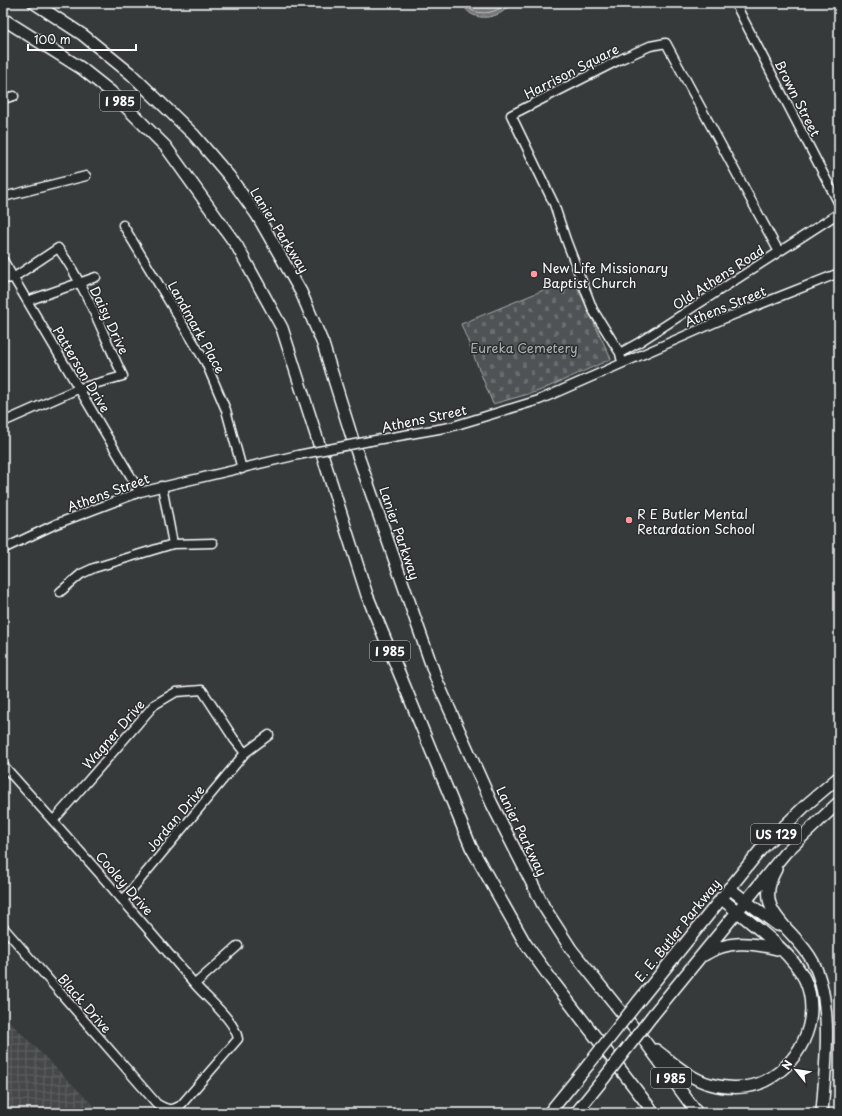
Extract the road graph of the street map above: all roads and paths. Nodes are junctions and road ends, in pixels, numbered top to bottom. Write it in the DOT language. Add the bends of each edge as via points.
graph roads {
  1 [pos="34,3"];
  2 [pos="735,3"];
  3 [pos="3,19"];
  4 [pos="14,96"];
  5 [pos="3,99"];
  6 [pos="86,176"];
  7 [pos="3,197"];
  8 [pos="839,204"];
  9 [pos="839,213"];
  10 [pos="122,226"];
  11 [pos="779,252"];
  12 [pos="3,260"];
  13 [pos="839,273"];
  14 [pos="96,277"];
  15 [pos="13,278"];
  16 [pos="3,279"];
  17 [pos="79,283"];
  18 [pos="28,301"];
  19 [pos="620,353"];
  20 [pos="623,364"];
  21 [pos="80,388"];
  22 [pos="3,422"];
  23 [pos="242,469"];
  24 [pos="162,486"];
  25 [pos="140,492"];
  26 [pos="213,542"];
  27 [pos="173,544"];
  28 [pos="3,549"];
  29 [pos="60,592"];
  30 [pos="269,735"];
  31 [pos="245,753"];
  32 [pos="3,765"];
  33 [pos="839,777"];
  34 [pos="839,802"];
  35 [pos="54,821"];
  36 [pos="785,853"];
  37 [pos="729,888"];
  38 [pos="721,898"];
  39 [pos="124,899"];
  40 [pos="745,901"];
  41 [pos="736,912"];
  42 [pos="3,927"];
  43 [pos="793,936"];
  44 [pos="238,946"];
  45 [pos="780,949"];
  46 [pos="696,960"];
  47 [pos="195,984"];
  48 [pos="227,1019"];
  49 [pos="646,1043"];
  50 [pos="549,1113"];
  51 [pos="576,1113"];
  52 [pos="654,1113"];
  53 [pos="697,1113"];
  54 [pos="822,1113"];
  1 -- 49 [label="highway, Lanier Parkway / I 985" via="83,35 131,74 194,135 257,215 301,292 323,344 354,444 437,681 492,804 544,907 567,943"];
  2 -- 8 [label="street, Brown Street"];
  3 -- 52 [label="highway, I 985" via="81,68 110,91 166,147 237,246 282,328 367,595 471,847 525,943"];
  4 -- 5 [label="street"];
  6 -- 7 [label="street"];
  9 -- 11 [label="street, Old Athens Road"];
  10 -- 23 [label="street, Landmark Place" via="206,363 226,410"];
  11 -- 19 [label="street, Old Athens Road"];
  11 -- 19 [label="street, Harrison Square" via="666,43 650,46 621,59 511,115 554,204 593,310"];
  12 -- 15 [label="street, Patterson Drive"];
  13 -- 20 [label="street, Athens Street" via="722,319"];
  14 -- 17 [label="street"];
  15 -- 16 [label="street"];
  15 -- 17 [label="street" via="58,248"];
  15 -- 18 [label="street, Patterson Drive"];
  17 -- 18 [label="street, Daisy Drive"];
  17 -- 21 [label="street, Daisy Drive" via="123,376"];
  18 -- 21 [label="street, Patterson Drive"];
  19 -- 20 [label="street"];
  20 -- 23 [label="street, Athens Street, bridge" via="539,400 450,426 298,455"];
  21 -- 22 [label="street"];
  21 -- 25 [label="street, Patterson Drive"];
  23 -- 24 [label="street, Athens Street"];
  24 -- 25 [label="street, Athens Street"];
  24 -- 27 [label="street"];
  25 -- 28 [label="street, Athens Street" via="56,524"];
  26 -- 27 [label="street"];
  27 -- 29 [label="street" via="94,568 81,574"];
  30 -- 31 [label="street, Jordan Drive"];
  31 -- 35 [label="street, Wagner Drive" via="202,690 176,692 154,705"];
  31 -- 39 [label="street, Jordan Drive"];
  32 -- 35 [label="street, Cooley Drive"];
  33 -- 37 [label="highway, E. E. Butler Parkway / US 129" via="780,828"];
  34 -- 36 [label="highway, US 129"];
  35 -- 39 [label="street, Cooley Drive"];
  36 -- 40 [label="highway, US 129"];
  36 -- 43 [label="highway" via="771,878 768,902 773,914"];
  37 -- 38 [label="highway, E. E. Butler Parkway / US 129"];
  37 -- 40 [label="highway"];
  38 -- 41 [label="highway"];
  38 -- 50 [label="highway, E. E. Butler Parkway, bridge"];
  39 -- 47 [label="street, Cooley Drive"];
  40 -- 41 [label="highway, US 129"];
  40 -- 43 [label="highway"];
  41 -- 45 [label="highway"];
  41 -- 46 [label="highway, US 129"];
  42 -- 48 [label="street, Black Drive" via="166,1110 174,1110 181,1105 238,1039 237,1033"];
  43 -- 54 [label="highway" via="812,961 823,992 826,1056"];
  44 -- 47 [label="street"];
  45 -- 46 [label="highway" via="756,944 730,944"];
  45 -- 49 [label="highway" via="794,963 804,979 809,989 811,1009 806,1034 789,1064 758,1084 709,1084 679,1067"];
  46 -- 51 [label="highway, US 129, bridge"];
  47 -- 48 [label="street, Cooley Drive"];
  49 -- 53 [label="highway, Lanier Parkway / I 985"];
}
